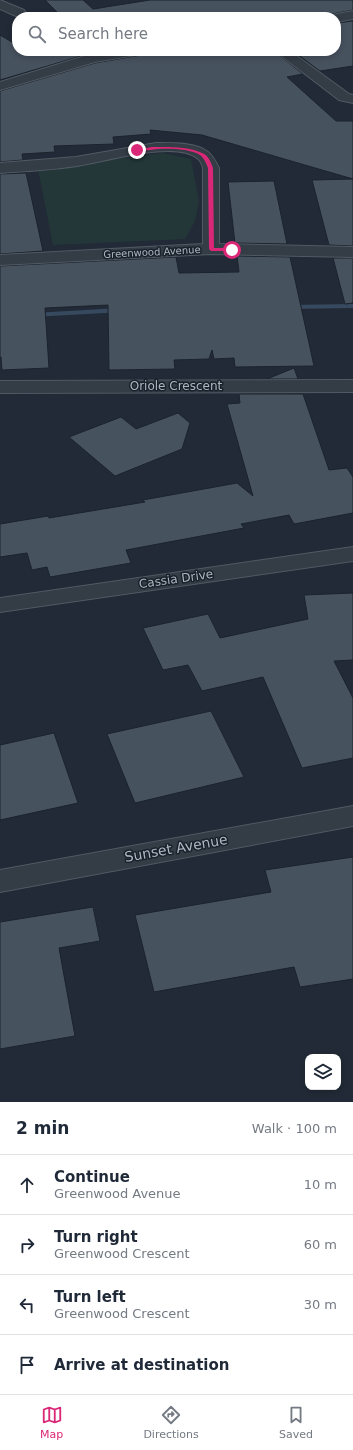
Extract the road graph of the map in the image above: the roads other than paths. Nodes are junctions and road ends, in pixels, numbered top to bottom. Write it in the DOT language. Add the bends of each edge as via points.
graph roads {
  1 [pos="0,4"];
  2 [pos="16,12"];
  3 [pos="353,15"];
  4 [pos="341,17"];
  5 [pos="105,56"];
  6 [pos="289,56"];
  7 [pos="0,86"];
  8 [pos="353,99"];
  9 [pos="0,168"];
  10 [pos="211,249"];
  11 [pos="353,252"];
  12 [pos="0,260"];
  13 [pos="353,386"];
  14 [pos="0,387"];
  15 [pos="353,554"];
  16 [pos="0,605"];
  17 [pos="353,816"];
  18 [pos="0,881"];
  1 -- 2 [label="street"];
  3 -- 4 [label="street"];
  5 -- 7 [label="street"];
  6 -- 8 [label="street" via="344,97"];
  9 -- 10 [label="street" via="75,162 152,148 176,148 201,154 211,168"];
  10 -- 11 [label="street, Greenwood Avenue"];
  10 -- 12 [label="street, Greenwood Avenue"];
  13 -- 14 [label="street, Oriole Crescent"];
  15 -- 16 [label="street, Cassia Drive"];
  17 -- 18 [label="street, Sunset Avenue"];
}
